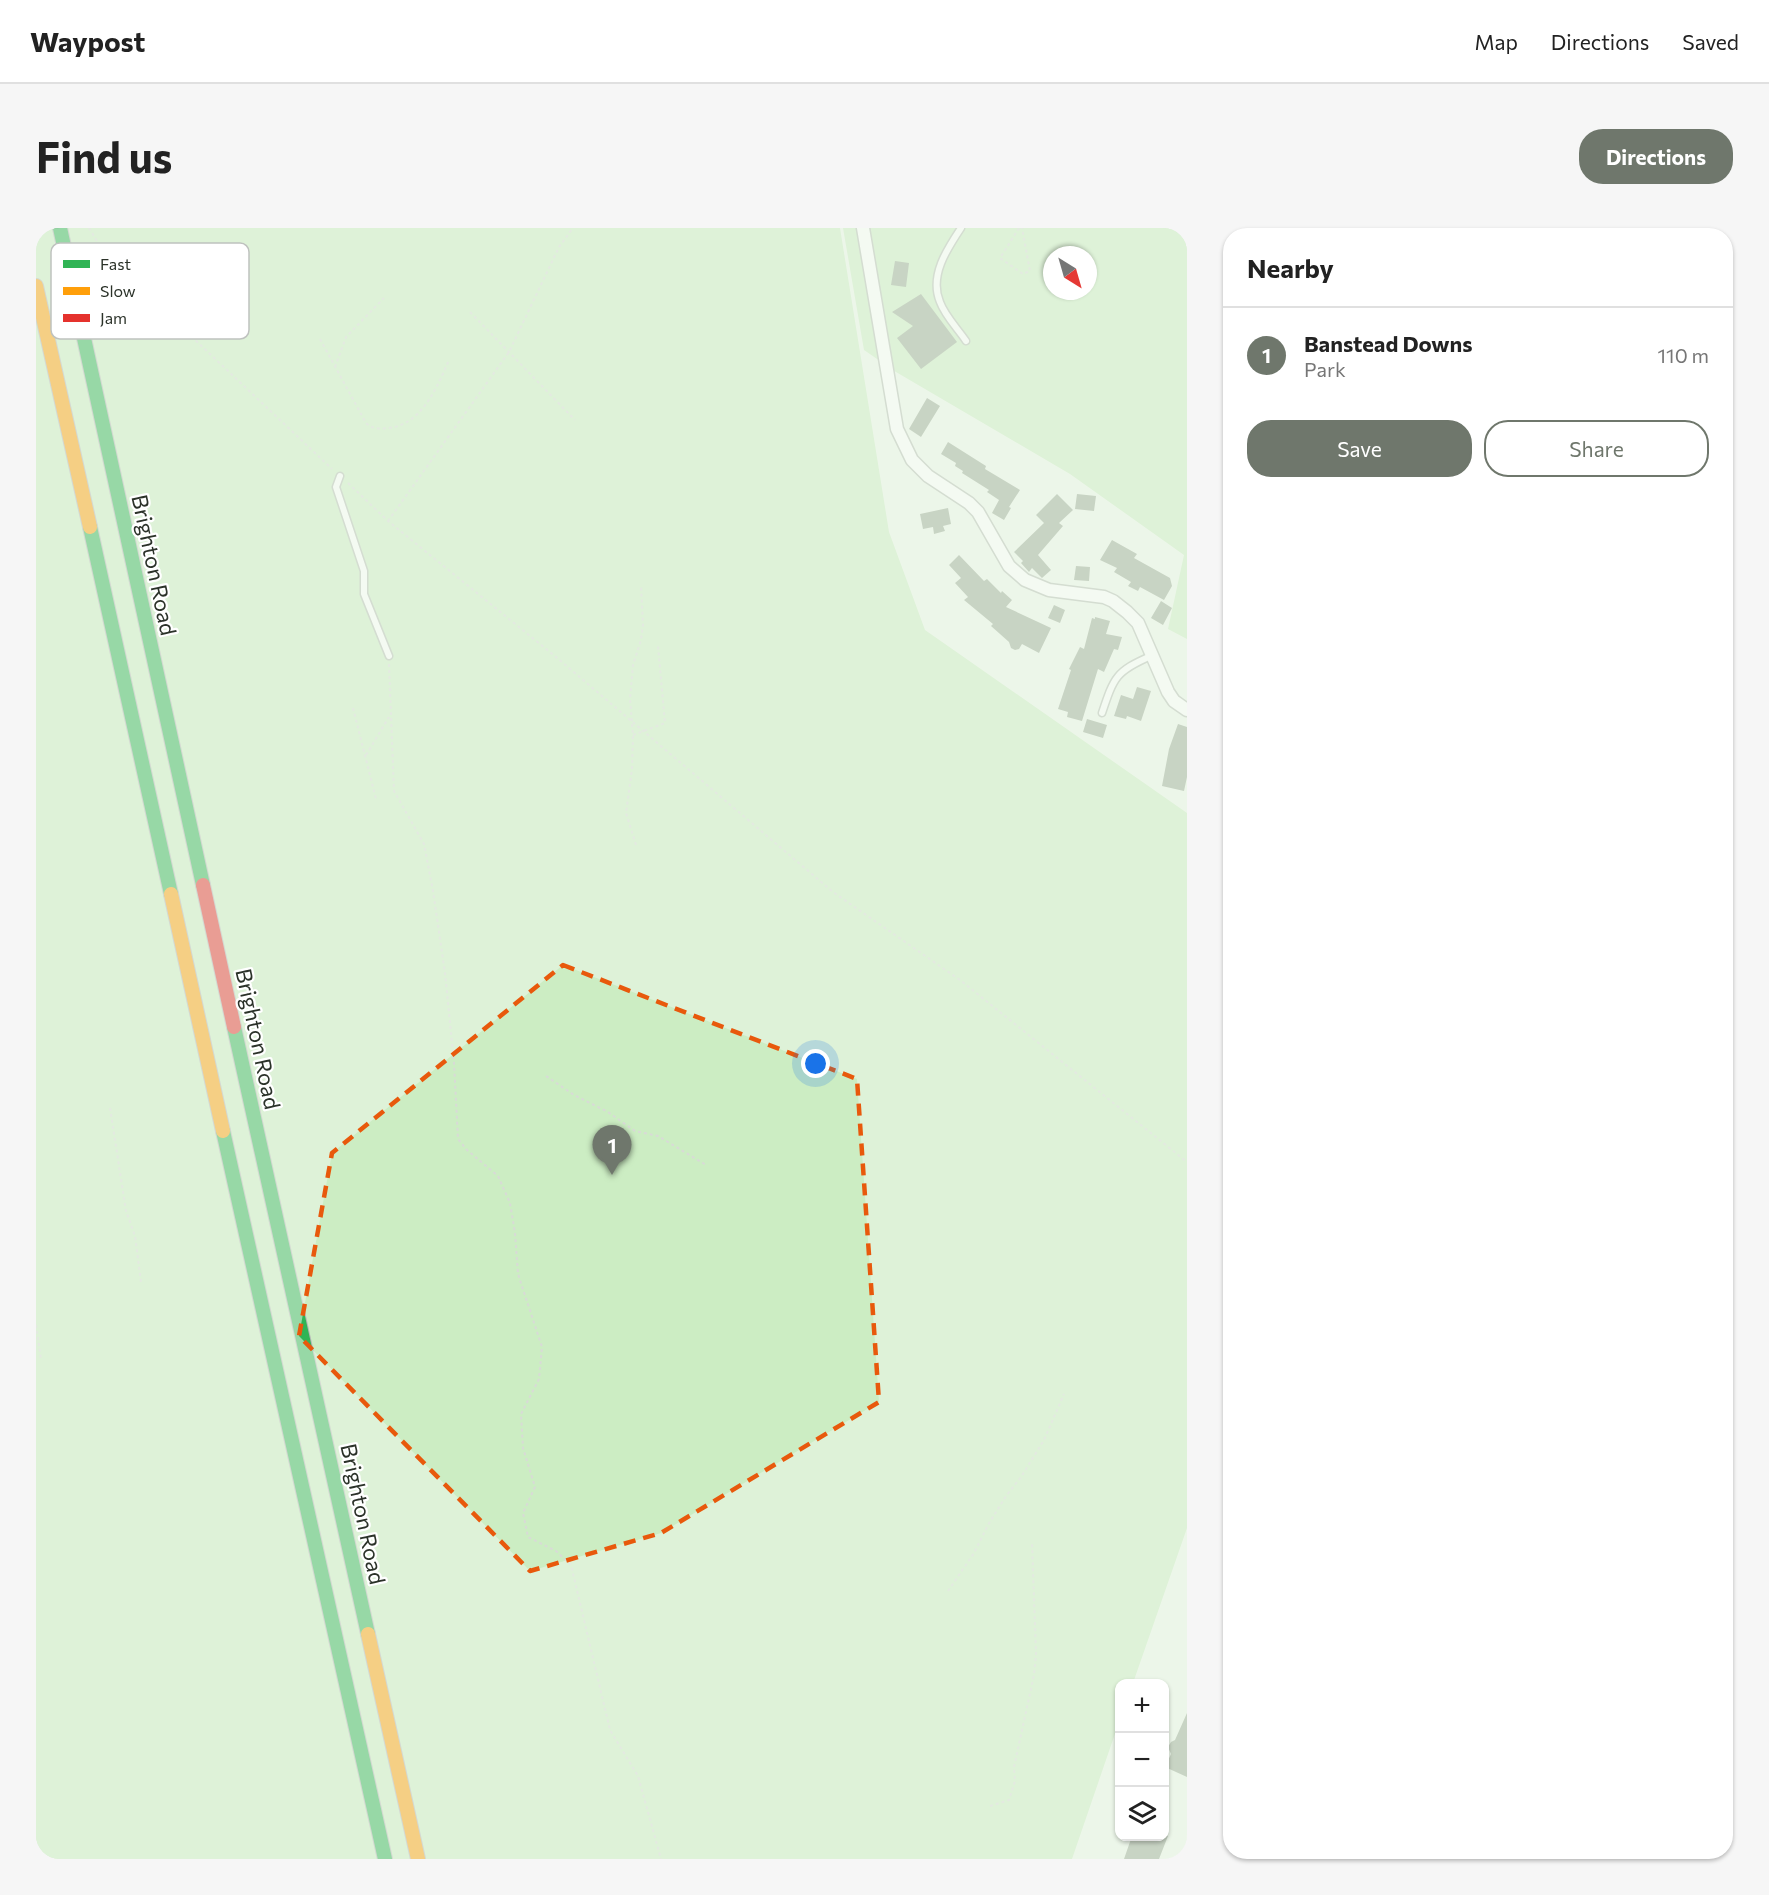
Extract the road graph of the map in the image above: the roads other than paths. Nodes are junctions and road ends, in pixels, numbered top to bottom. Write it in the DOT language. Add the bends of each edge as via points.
graph roads {
  1 [pos="60,228"];
  2 [pos="863,228"];
  3 [pos="961,228"];
  4 [pos="63,243"];
  5 [pos="36,286"];
  6 [pos="84,339"];
  7 [pos="966,341"];
  8 [pos="340,476"];
  9 [pos="389,656"];
  10 [pos="1151,656"];
  11 [pos="1187,711"];
  12 [pos="1102,713"];
  13 [pos="386,1859"];
  14 [pos="418,1859"];
  1 -- 4 [label="highway, Brighton Road"];
  2 -- 10 [label="street" via="897,429 912,460 978,512 1009,566 1025,580 1049,590 1113,601 1138,623"];
  3 -- 7 [label="lane" via="940,263 938,292 940,303"];
  5 -- 13 [label="highway"];
  6 -- 14 [label="highway, Brighton Road"];
  8 -- 9 [label="lane" via="336,487 364,571 364,594"];
  10 -- 11 [label="street" via="1174,701"];
  10 -- 12 [label="lane" via="1122,670 1111,684"];
}
